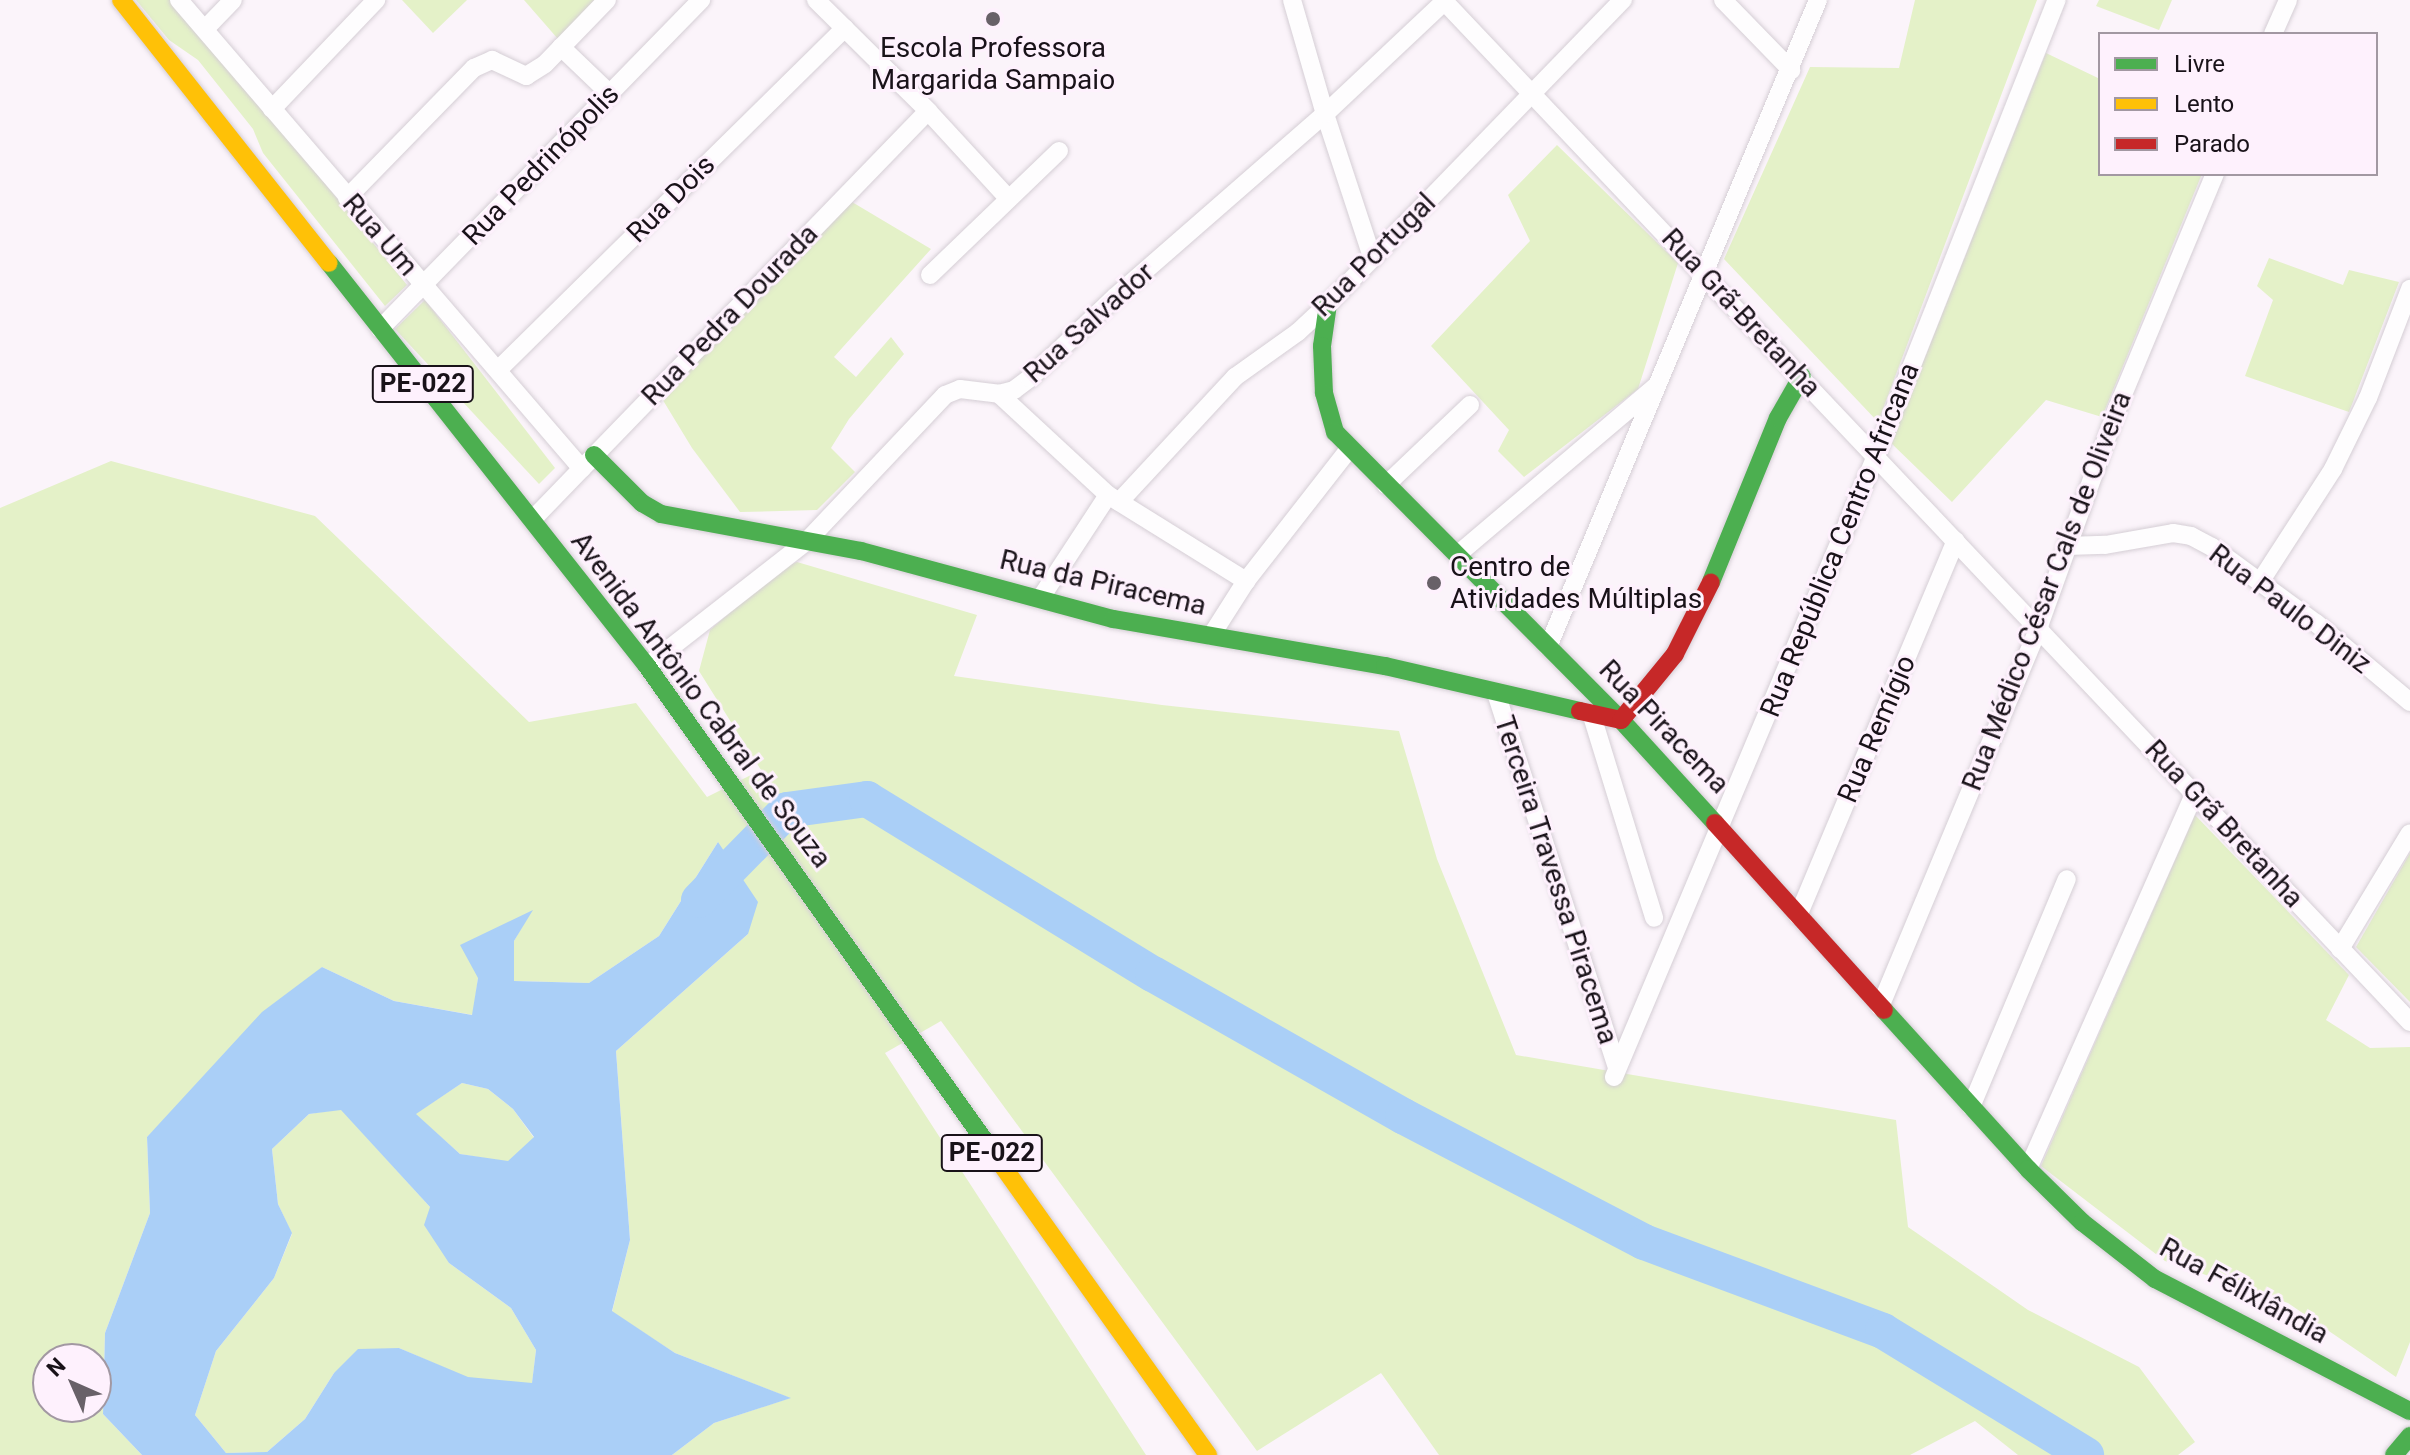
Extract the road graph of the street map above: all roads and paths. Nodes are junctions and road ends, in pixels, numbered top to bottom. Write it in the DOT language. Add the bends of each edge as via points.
graph roads {
  1 [pos="179,0"];
  2 [pos="233,0"];
  3 [pos="376,0"];
  4 [pos="607,0"];
  5 [pos="701,0"];
  6 [pos="816,0"];
  7 [pos="1292,0"];
  8 [pos="1623,0"];
  9 [pos="1723,0"];
  10 [pos="1818,0"];
  11 [pos="2057,0"];
  12 [pos="2288,0"];
  13 [pos="122,1"];
  14 [pos="1444,1"];
  15 [pos="845,28"];
  16 [pos="205,29"];
  17 [pos="2274,32"];
  18 [pos="561,47"];
  19 [pos="1791,70"];
  20 [pos="610,94"];
  21 [pos="1534,94"];
  22 [pos="272,109"];
  23 [pos="928,111"];
  24 [pos="1325,114"];
  25 [pos="1059,151"];
  26 [pos="2214,176"];
  27 [pos="347,198"];
  28 [pos="1008,198"];
  29 [pos="1372,257"];
  30 [pos="1705,273"];
  31 [pos="930,275"];
  32 [pos="424,285"];
  33 [pos="2410,289"];
  34 [pos="1328,304"];
  35 [pos="380,329"];
  36 [pos="498,370"];
  37 [pos="1802,376"];
  38 [pos="1661,382"];
  39 [pos="999,394"];
  40 [pos="1470,405"];
  41 [pos="1349,449"];
  42 [pos="1876,456"];
  43 [pos="588,462"];
  44 [pos="1386,485"];
  45 [pos="1114,498"];
  46 [pos="532,520"];
  47 [pos="807,541"];
  48 [pos="1956,541"];
  49 [pos="2067,546"];
  50 [pos="1457,555"];
  51 [pos="1246,581"];
  52 [pos="2260,582"];
  53 [pos="1040,599"];
  54 [pos="2039,626"];
  55 [pos="1211,636"];
  56 [pos="1548,647"];
  57 [pos="647,666"];
  58 [pos="1496,693"];
  59 [pos="2410,702"];
  60 [pos="1592,716"];
  61 [pos="1621,720"];
  62 [pos="2195,792"];
  63 [pos="1720,827"];
  64 [pos="2410,833"];
  65 [pos="2067,879"];
  66 [pos="1798,916"];
  67 [pos="1654,918"];
  68 [pos="2340,949"];
  69 [pos="1880,1007"];
  70 [pos="2410,1022"];
  71 [pos="1616,1073"];
  72 [pos="1971,1107"];
  73 [pos="2028,1169"];
  74 [pos="2410,1411"];
  75 [pos="2410,1436"];
  76 [pos="1208,1455"];
  77 [pos="2394,1455"];
  1 -- 16 [label="street, Rua Um"];
  2 -- 16 [label="street"];
  3 -- 22 [label="street"];
  4 -- 18 [label="street"];
  5 -- 20 [label="street, Rua Pedrinópolis"];
  6 -- 15 [label="street"];
  7 -- 24 [label="street"];
  8 -- 21 [label="street, Rua Portugal"];
  9 -- 19 [label="street"];
  10 -- 19 [label="street"];
  11 -- 42 [label="street, Rua República Centro Africana"];
  12 -- 17 [label="street"];
  13 -- 35 [label="street, Avenida Antônio Cabral de Souza / PE-022"];
  14 -- 21 [label="street, Rua Grã-Bretanha"];
  14 -- 24 [label="street, Rua Salvador"];
  15 -- 23 [label="street"];
  15 -- 36 [label="street, Rua Dois"];
  16 -- 22 [label="street, Rua Um"];
  18 -- 20 [label="street"];
  18 -- 27 [label="street" via="526,76 492,60 474,68"];
  19 -- 30 [label="street"];
  20 -- 32 [label="street, Rua Pedrinópolis"];
  21 -- 29 [label="street, Rua Portugal"];
  21 -- 30 [label="street, Rua Grã-Bretanha"];
  22 -- 27 [label="street, Rua Um"];
  23 -- 28 [label="street"];
  23 -- 43 [label="street, Rua Pedra Dourada"];
  24 -- 29 [label="street"];
  24 -- 39 [label="street, Rua Salvador" via="1030,378"];
  25 -- 28 [label="street"];
  26 -- 49 [label="street, Rua Médico César Cals de Oliveira" via="2117,409"];
  27 -- 32 [label="street, Rua Um"];
  28 -- 31 [label="street"];
  29 -- 34 [label="street, Rua Portugal"];
  30 -- 37 [label="street, Rua Grã-Bretanha"];
  30 -- 38 [label="street"];
  32 -- 35 [label="street, Rua Pedrinópolis"];
  32 -- 36 [label="street, Rua Um"];
  33 -- 52 [label="street" via="2368,398 2333,469"];
  34 -- 41 [label="street, Rua Piracema" via="1322,346 1324,393 1335,432"];
  34 -- 45 [label="street, Rua Portugal" via="1235,377"];
  35 -- 46 [label="street, Avenida Antônio Cabral de Souza / PE-022"];
  36 -- 43 [label="street, Rua Um"];
  37 -- 42 [label="street, Rua Grã-Bretanha"];
  37 -- 61 [label="street" via="1778,418 1698,613 1675,654"];
  38 -- 50 [label="street"];
  38 -- 56 [label="street"];
  39 -- 45 [label="street"];
  39 -- 47 [label="street, Rua Salvador" via="960,389 945,395"];
  40 -- 44 [label="street"];
  41 -- 44 [label="street, Rua Piracema"];
  41 -- 51 [label="street"];
  42 -- 48 [label="street, Rua Grã-Bretanha"];
  42 -- 63 [label="street, Rua República Centro Africana"];
  43 -- 46 [label="street, Rua Pedra Dourada"];
  43 -- 47 [label="street, Rua da Piracema" via="661,514"];
  44 -- 50 [label="street, Rua Piracema"];
  45 -- 51 [label="street"];
  45 -- 53 [label="street, Rua Portugal"];
  46 -- 57 [label="street, Avenida Antônio Cabral de Souza / PE-022"];
  47 -- 53 [label="street, Rua da Piracema"];
  47 -- 57 [label="street, Rua Salvador"];
  48 -- 54 [label="street, Rua Grã-Bretanha"];
  48 -- 66 [label="street, Rua Remígio"];
  49 -- 52 [label="street, Rua Paulo Diniz" via="2173,533 2212,547"];
  49 -- 54 [label="street, Rua Médico César Cals de Oliveira"];
  50 -- 56 [label="street, Rua Piracema"];
  51 -- 55 [label="street"];
  52 -- 59 [label="street, Rua Paulo Diniz"];
  53 -- 55 [label="street, Rua da Piracema" via="1113,619"];
  54 -- 62 [label="street, Rua Grã Bretanha"];
  54 -- 69 [label="street, Rua Médico César Cals de Oliveira"];
  55 -- 58 [label="street, Rua da Piracema" via="1385,666"];
  56 -- 61 [label="street, Rua Piracema"];
  57 -- 76 [label="street, Avenida Antônio Cabral de Souza / PE-022"];
  58 -- 60 [label="street, Rua da Piracema"];
  58 -- 71 [label="street, Terceira Travessa Piracema"];
  60 -- 61 [label="street, Rua da Piracema"];
  60 -- 67 [label="street"];
  61 -- 63 [label="street, Rua Piracema"];
  62 -- 68 [label="street, Rua Grã Bretanha"];
  62 -- 73 [label="street"];
  63 -- 66 [label="street, Rua Piracema"];
  63 -- 71 [label="street, Rua República Centro Africana"];
  64 -- 68 [label="street"];
  65 -- 72 [label="street"];
  66 -- 69 [label="street, Rua Piracema"];
  68 -- 70 [label="street, Rua Grã Bretanha"];
  69 -- 72 [label="street, Rua Piracema"];
  72 -- 73 [label="street, Rua Piracema"];
  73 -- 74 [label="street, Rua Félixlândia" via="2082,1222 2155,1279"];
  75 -- 77 [label="street"];
}
